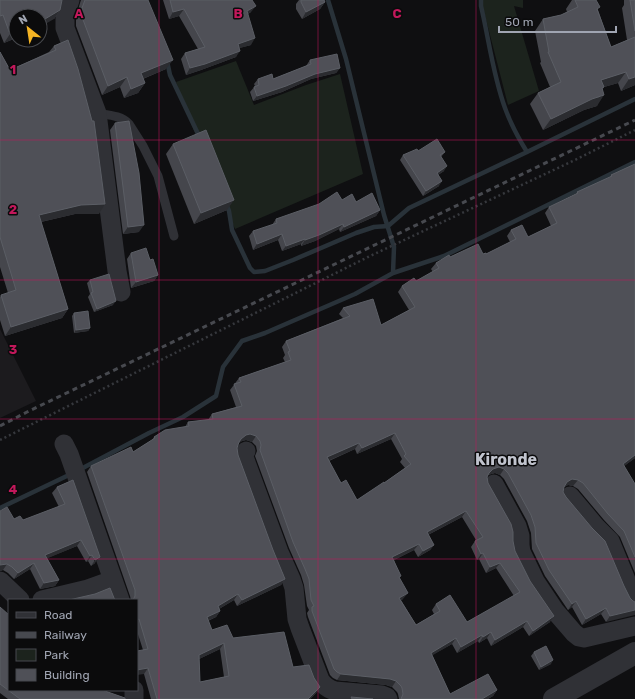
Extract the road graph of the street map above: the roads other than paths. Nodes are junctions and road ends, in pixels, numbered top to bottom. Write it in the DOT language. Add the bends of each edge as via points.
graph roads {
  1 [pos="70,0"];
  2 [pos="97,113"];
  3 [pos="174,236"];
  4 [pos="121,292"];
  5 [pos="64,444"];
  6 [pos="246,451"];
  7 [pos="494,484"];
  8 [pos="570,496"];
  9 [pos="113,580"];
  10 [pos="0,581"];
  11 [pos="635,598"];
  12 [pos="19,599"];
  13 [pos="46,599"];
  14 [pos="120,599"];
  15 [pos="635,626"];
  16 [pos="635,653"];
  17 [pos="388,699"];
  18 [pos="554,699"];
  1 -- 2 [label="street" via="66,28"];
  2 -- 3 [label="lane" via="121,118 129,124 158,176"];
  2 -- 4 [label="street"];
  5 -- 9 [label="street"];
  6 -- 17 [label="street" via="244,456 255,490 294,588 297,619 323,684 330,690 382,695"];
  7 -- 15 [label="street" via="517,526 521,552 535,581 574,633 584,638"];
  8 -- 11 [label="street" via="610,541"];
  9 -- 13 [label="street"];
  9 -- 14 [label="street"];
  10 -- 12 [label="street"];
  16 -- 18 [label="street"];
}
